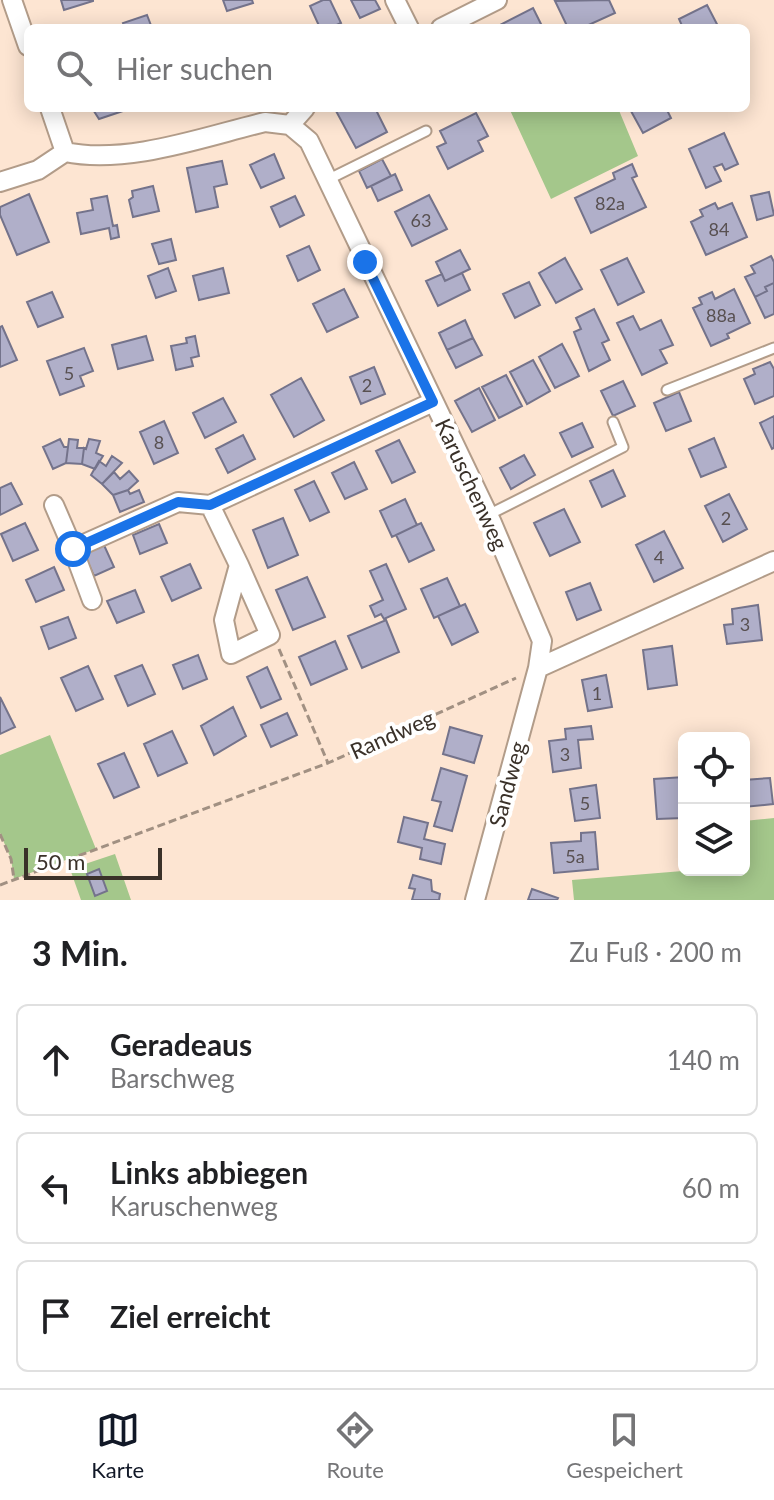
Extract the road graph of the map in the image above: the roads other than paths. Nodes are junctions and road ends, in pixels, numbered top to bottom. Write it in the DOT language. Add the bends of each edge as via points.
graph roads {
  1 [pos="12,0"];
  2 [pos="395,0"];
  3 [pos="497,0"];
  4 [pos="407,24"];
  5 [pos="449,24"];
  6 [pos="24,34"];
  7 [pos="51,112"];
  8 [pos="301,112"];
  9 [pos="290,125"];
  10 [pos="426,131"];
  11 [pos="65,152"];
  12 [pos="327,180"];
  13 [pos="0,182"];
  14 [pos="774,348"];
  15 [pos="667,390"];
  16 [pos="433,402"];
  17 [pos="613,422"];
  18 [pos="54,505"];
  19 [pos="210,505"];
  20 [pos="488,515"];
  21 [pos="73,549"];
  22 [pos="774,561"];
  23 [pos="239,565"];
  24 [pos="92,600"];
  25 [pos="538,668"];
  26 [pos="475,900"];
  1 -- 6 [label="street"];
  2 -- 4 [label="street"];
  3 -- 5 [label="street"];
  7 -- 11 [label="street"];
  8 -- 9 [label="street"];
  9 -- 11 [label="street" via="265,122 115,155"];
  9 -- 12 [label="street, Karuschenweg" via="309,141"];
  10 -- 12 [label="lane"];
  11 -- 13 [label="street" via="38,170"];
  12 -- 16 [label="street, Karuschenweg"];
  14 -- 15 [label="lane"];
  16 -- 19 [label="street"];
  16 -- 20 [label="street, Karuschenweg"];
  17 -- 20 [label="lane" via="623,447"];
  18 -- 21 [label="street"];
  19 -- 21 [label="street" via="178,502"];
  19 -- 23 [label="street"];
  20 -- 25 [label="street, Karuschenweg" via="542,641"];
  21 -- 24 [label="street"];
  22 -- 25 [label="street"];
  23 -- 23 [label="street" via="224,620 231,654 270,635"];
  25 -- 26 [label="street, Sandweg"];
}
